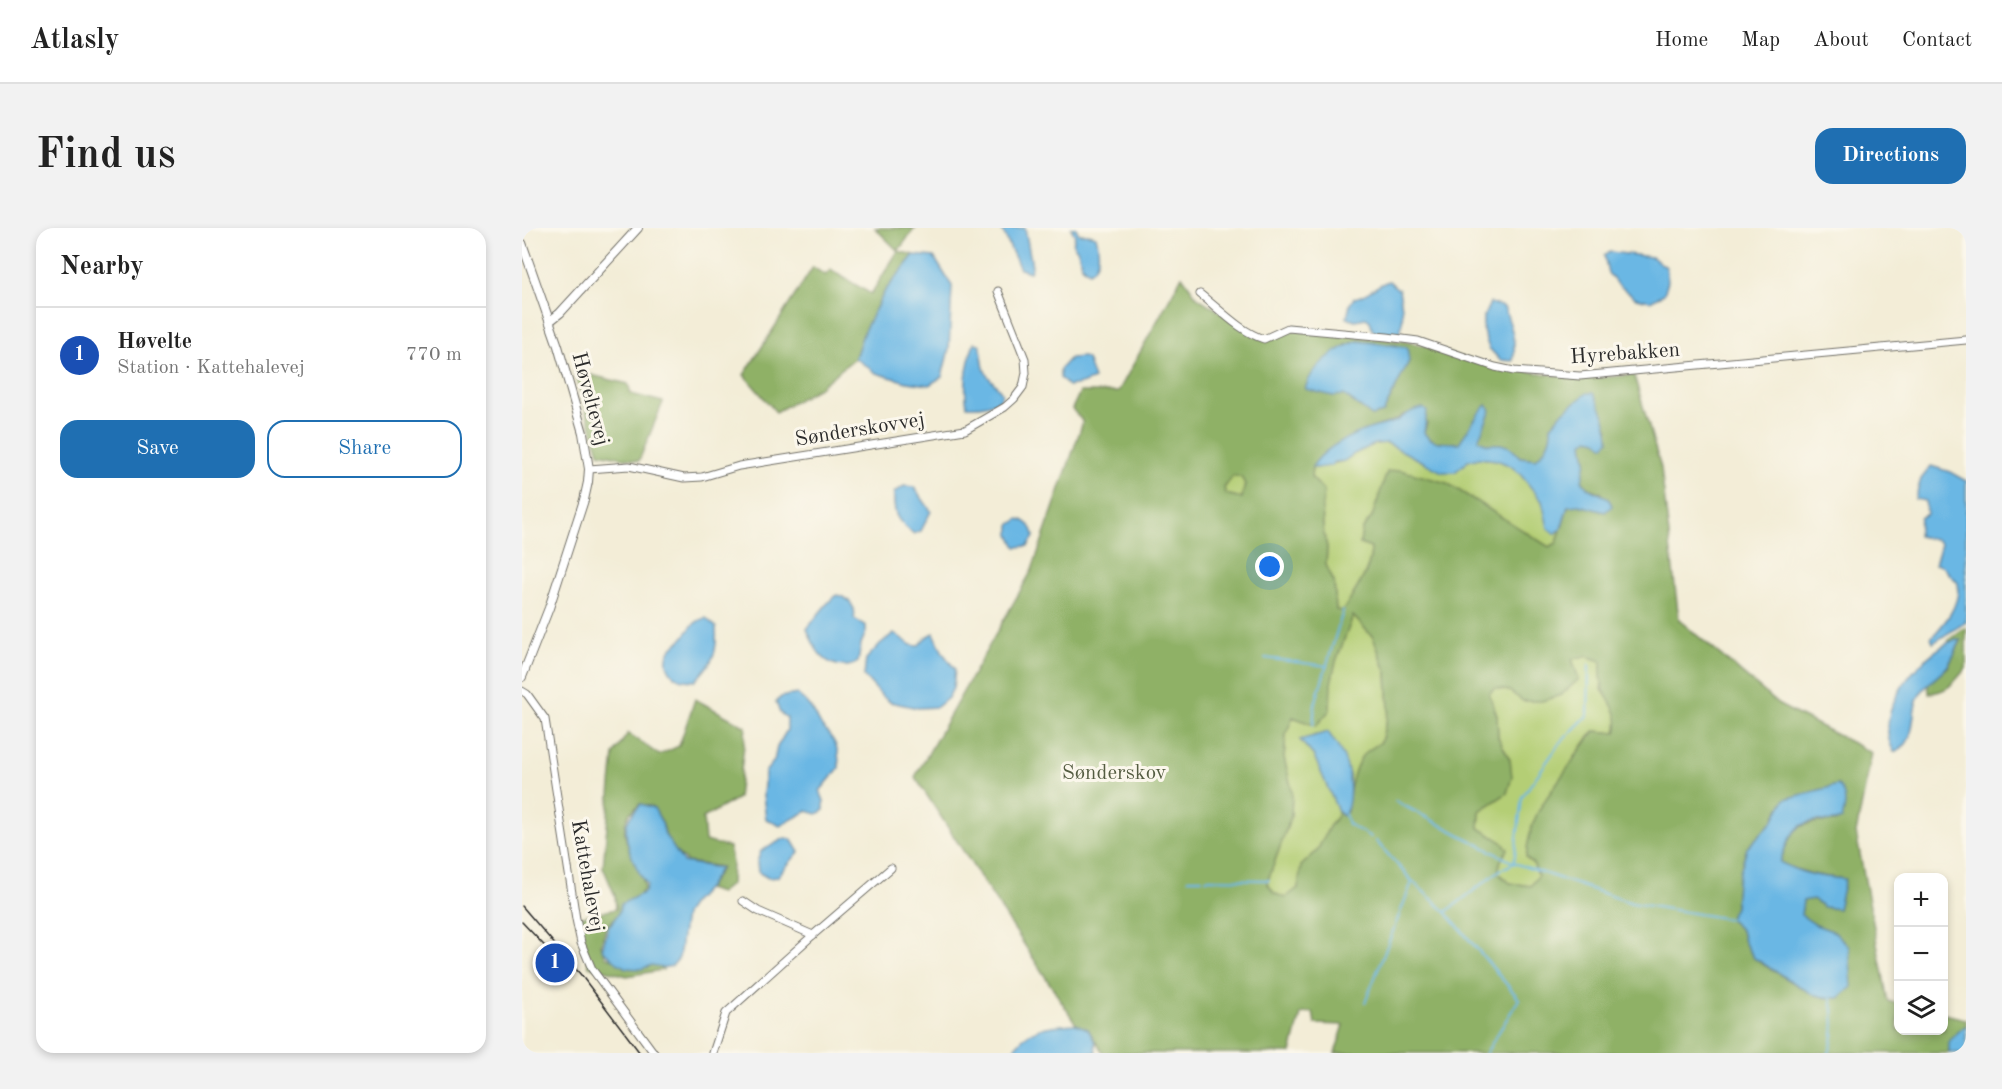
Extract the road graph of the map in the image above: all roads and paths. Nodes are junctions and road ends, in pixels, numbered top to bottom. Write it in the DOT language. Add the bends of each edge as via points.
graph roads {
  1 [pos="638,228"];
  2 [pos="522,243"];
  3 [pos="998,291"];
  4 [pos="1200,294"];
  5 [pos="550,321"];
  6 [pos="1966,340"];
  7 [pos="589,469"];
  8 [pos="522,677"];
  9 [pos="522,691"];
  10 [pos="891,868"];
  11 [pos="743,901"];
  12 [pos="813,935"];
  13 [pos="654,1053"];
  14 [pos="713,1053"];
  1 -- 5 [label="street"];
  2 -- 5 [label="street, Høveltevej"];
  3 -- 7 [label="street, Sønderskovvej" via="1025,359 1023,387 1005,407 965,430 739,466 702,477 684,478 629,466"];
  4 -- 6 [label="street, Hyrebakken" via="1240,326 1264,339 1288,328 1387,337 1418,341 1514,371 1580,376"];
  5 -- 7 [label="street, Høveltevej" via="583,432"];
  7 -- 8 [label="street, Høveltevej" via="549,608"];
  9 -- 13 [label="street, Kattehalevej" via="545,719 581,943 592,969"];
  10 -- 12 [label="street"];
  11 -- 12 [label="street"];
  12 -- 14 [label="street" via="726,1013"];
}
